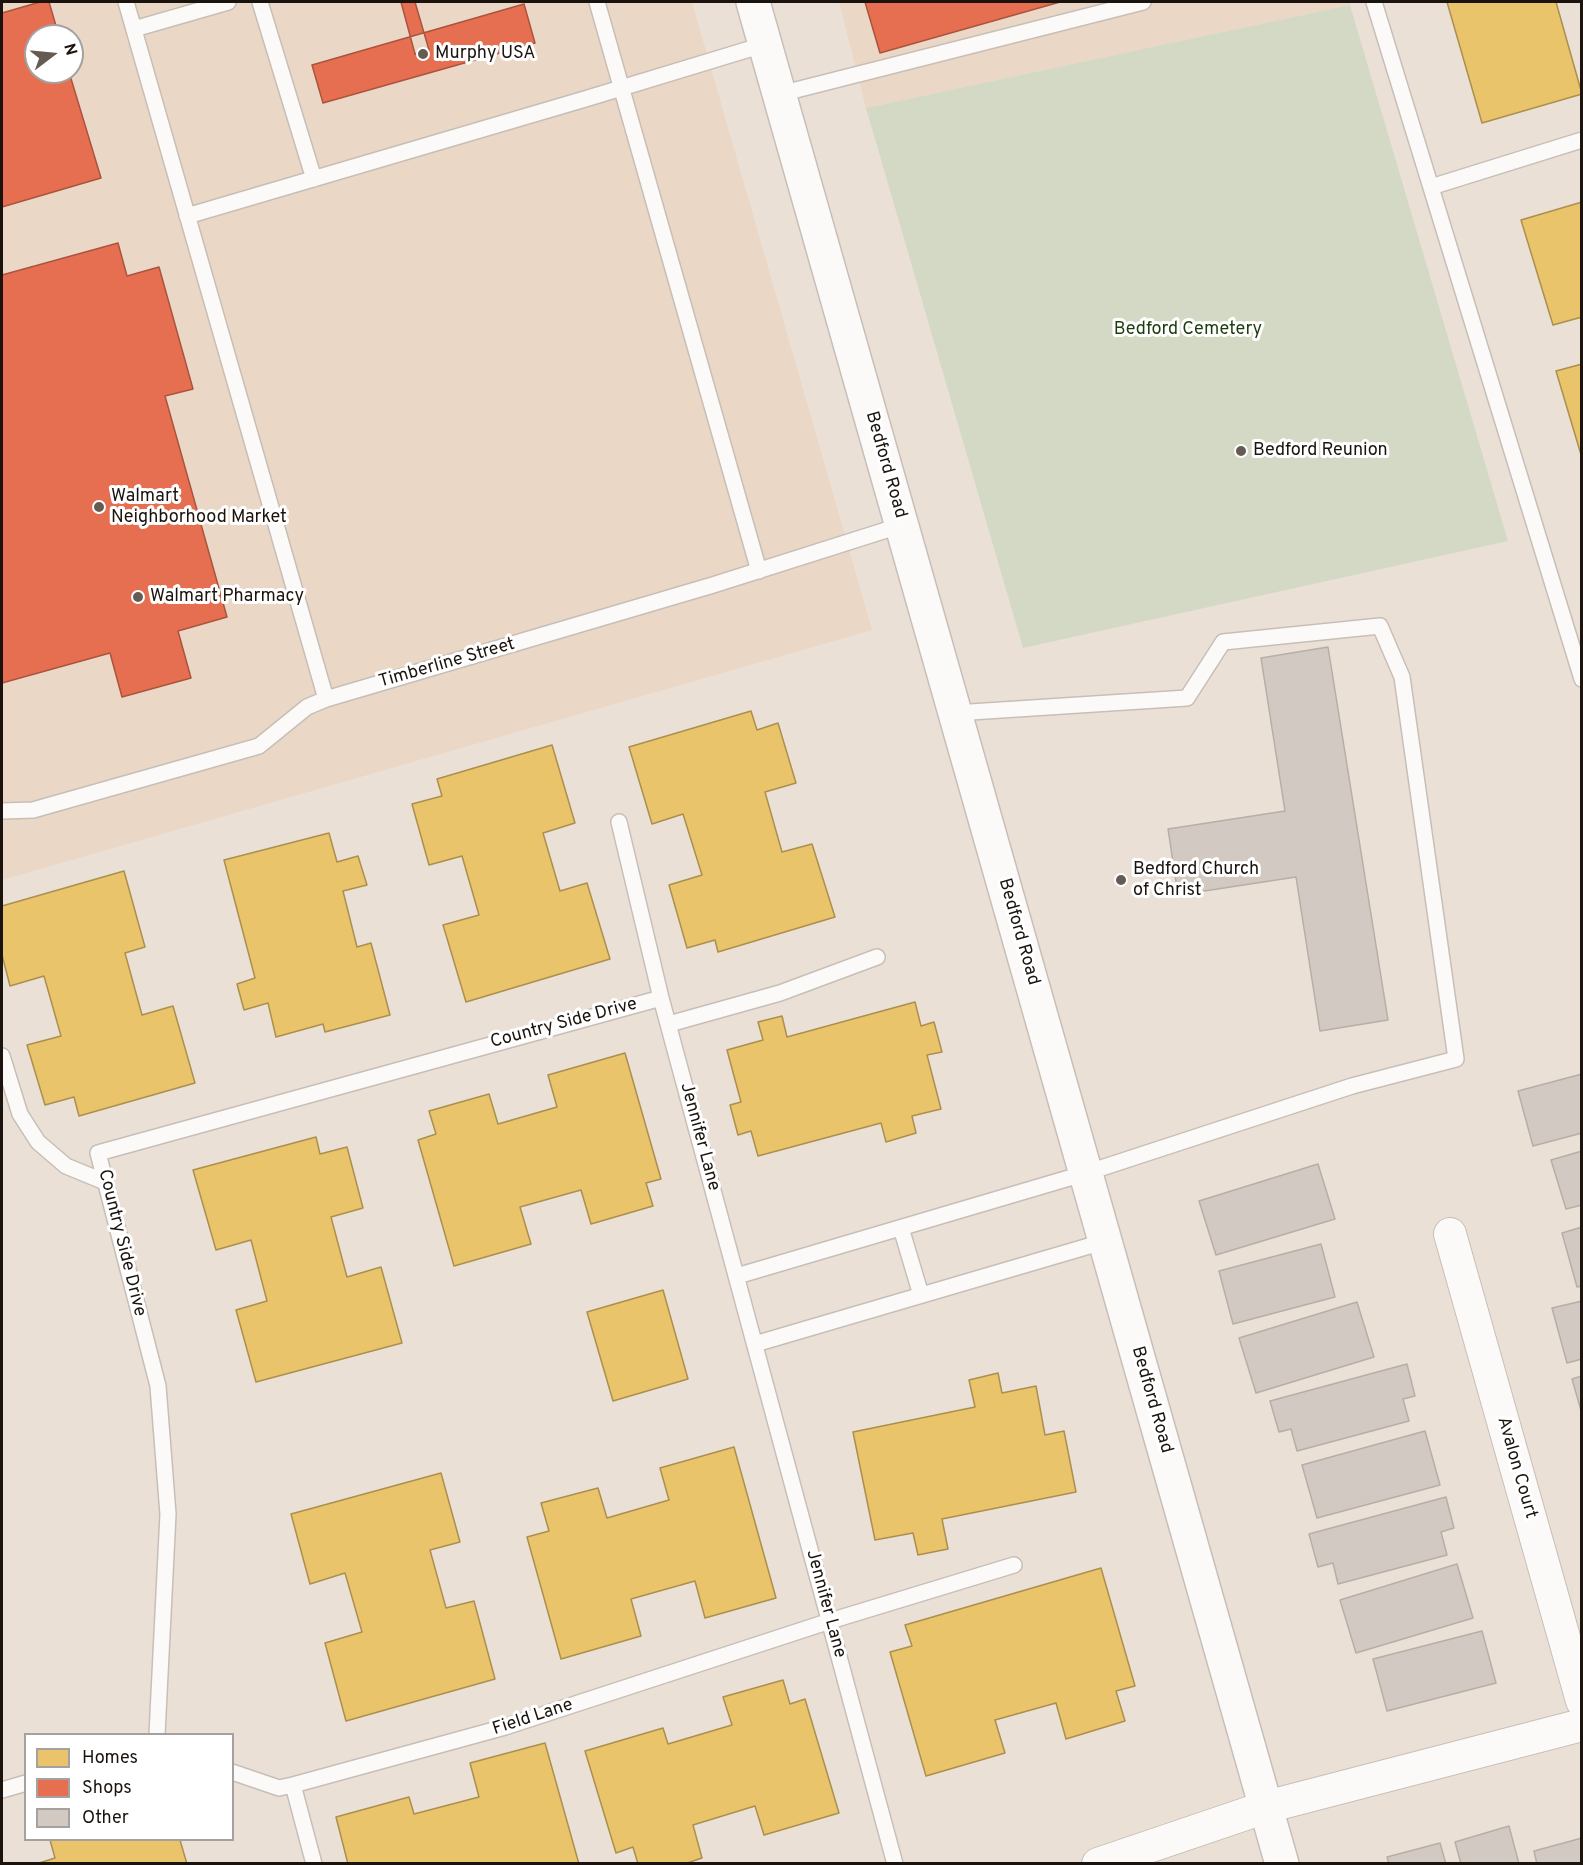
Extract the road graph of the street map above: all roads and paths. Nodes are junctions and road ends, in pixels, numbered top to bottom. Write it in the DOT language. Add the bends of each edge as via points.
graph roads {
  1 [pos="126,2"];
  2 [pos="228,2"];
  3 [pos="260,2"];
  4 [pos="597,2"];
  5 [pos="753,2"];
  6 [pos="1143,2"];
  7 [pos="1374,2"];
  8 [pos="134,29"];
  9 [pos="765,44"];
  10 [pos="622,88"];
  11 [pos="780,94"];
  12 [pos="1581,140"];
  13 [pos="314,179"];
  14 [pos="1431,188"];
  15 [pos="187,216"];
  16 [pos="902,525"];
  17 [pos="759,571"];
  18 [pos="1581,679"];
  19 [pos="326,699"];
  20 [pos="956,713"];
  21 [pos="2,811"];
  22 [pos="619,822"];
  23 [pos="877,957"];
  24 [pos="661,998"];
  25 [pos="669,1024"];
  26 [pos="2,1056"];
  27 [pos="1086,1173"];
  28 [pos="105,1182"];
  29 [pos="901,1228"];
  30 [pos="1450,1234"];
  31 [pos="1106,1241"];
  32 [pos="737,1276"];
  33 [pos="921,1295"];
  34 [pos="755,1344"];
  35 [pos="1014,1565"];
  36 [pos="830,1621"];
  37 [pos="1581,1701"];
  38 [pos="1581,1725"];
  39 [pos="157,1733"];
  40 [pos="234,1773"];
  41 [pos="24,1784"];
  42 [pos="293,1785"];
  43 [pos="2,1790"];
  44 [pos="1266,1807"];
  45 [pos="314,1863"];
  46 [pos="896,1863"];
  47 [pos="1098,1863"];
  48 [pos="1282,1863"];
  1 -- 8 [label="lane"];
  2 -- 8 [label="lane"];
  3 -- 13 [label="lane"];
  4 -- 10 [label="lane"];
  5 -- 9 [label="main road, Bedford Road"];
  6 -- 11 [label="lane"];
  7 -- 14 [label="lane"];
  8 -- 15 [label="lane"];
  9 -- 10 [label="lane"];
  9 -- 11 [label="main road, Bedford Road"];
  10 -- 13 [label="lane"];
  10 -- 17 [label="lane"];
  11 -- 16 [label="main road, Bedford Road"];
  12 -- 14 [label="lane"];
  13 -- 15 [label="lane"];
  14 -- 18 [label="lane"];
  15 -- 19 [label="lane"];
  16 -- 17 [label="lane, Timberline Street"];
  16 -- 20 [label="main road, Bedford Road"];
  17 -- 19 [label="lane, Timberline Street"];
  19 -- 21 [label="lane, Timberline Street" via="307,707 259,746 33,810"];
  20 -- 27 [label="main road, Bedford Road"];
  20 -- 27 [label="lane" via="1188,698 1224,642 1380,626 1402,677 1456,1059 1352,1086"];
  22 -- 24 [label="lane, Jennifer Lane"];
  23 -- 25 [label="lane" via="780,993"];
  24 -- 25 [label="lane, Jennifer Lane"];
  24 -- 28 [label="lane, Country Side Drive" via="98,1153"];
  25 -- 32 [label="lane, Jennifer Lane"];
  26 -- 28 [label="lane" via="20,1114 38,1142 66,1166"];
  27 -- 29 [label="lane"];
  27 -- 31 [label="main road, Bedford Road"];
  28 -- 39 [label="lane, Country Side Drive" via="158,1386 168,1514"];
  29 -- 32 [label="lane"];
  29 -- 33 [label="lane"];
  30 -- 37 [label="street, Avalon Court"];
  31 -- 33 [label="lane"];
  31 -- 44 [label="main road, Bedford Road"];
  32 -- 34 [label="lane, Jennifer Lane"];
  33 -- 34 [label="lane"];
  34 -- 36 [label="lane, Jennifer Lane"];
  35 -- 36 [label="lane, Field Lane"];
  36 -- 42 [label="lane, Field Lane" via="505,1727"];
  36 -- 46 [label="lane, Jennifer Lane"];
  38 -- 44 [label="street"];
  40 -- 42 [label="lane, Field Lane" via="279,1788"];
  41 -- 43 [label="lane"];
  42 -- 45 [label="lane"];
  44 -- 47 [label="street"];
  44 -- 48 [label="main road, Bedford Road"];
}
